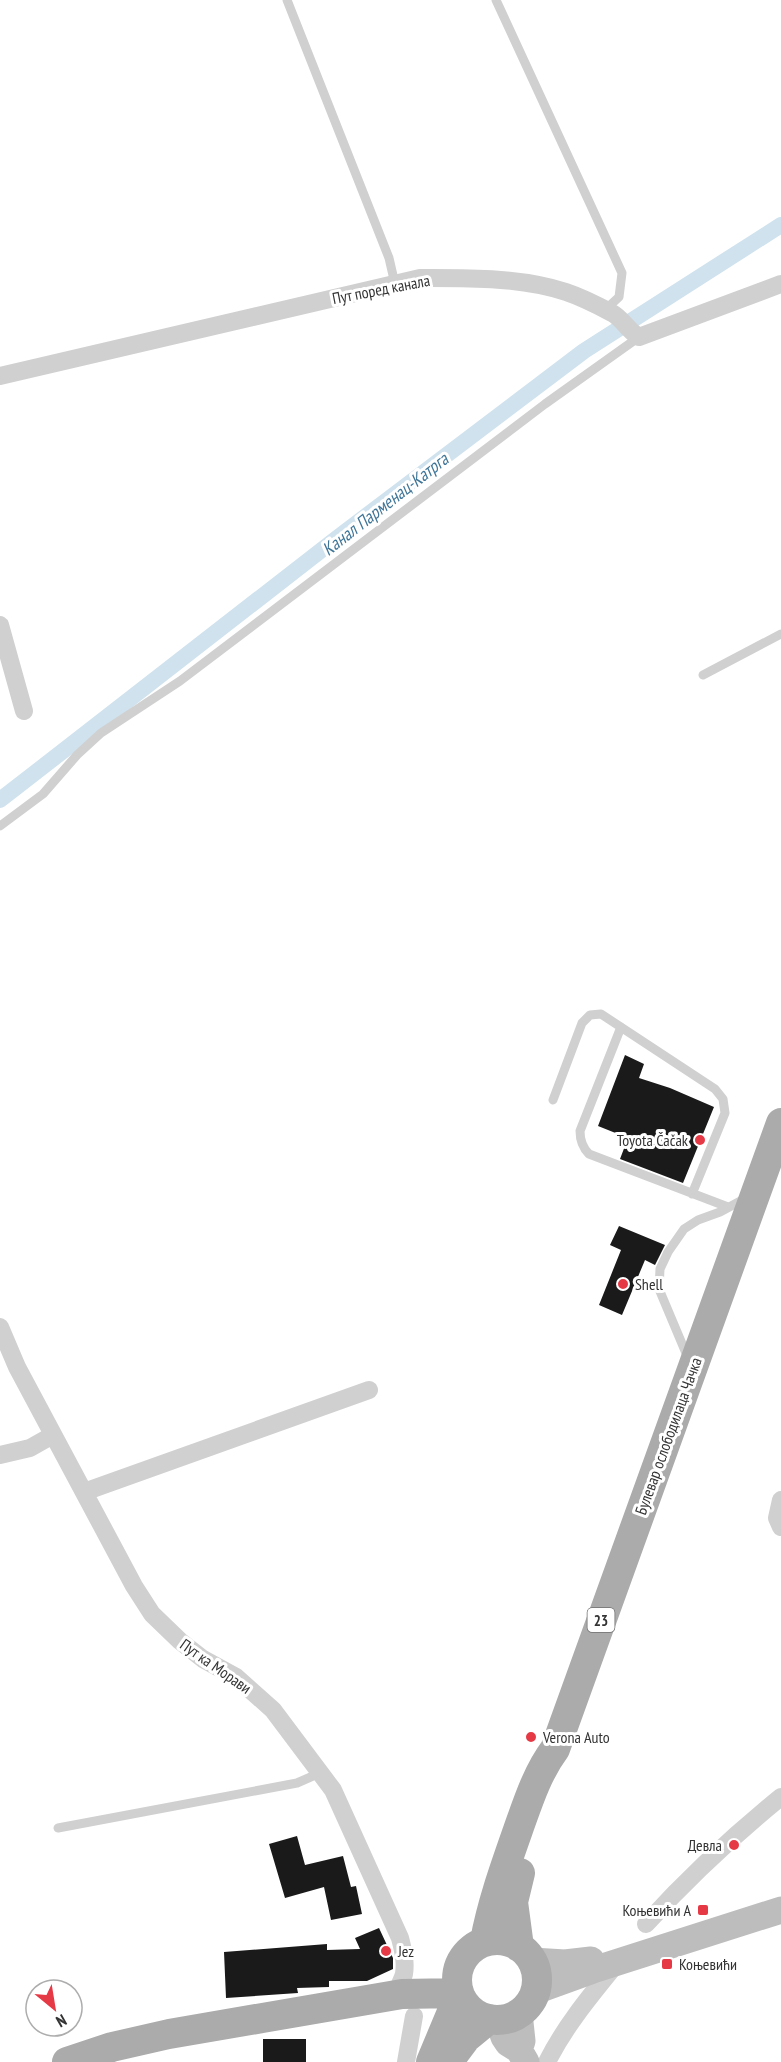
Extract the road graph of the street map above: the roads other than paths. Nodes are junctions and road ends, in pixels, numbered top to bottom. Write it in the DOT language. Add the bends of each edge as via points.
graph roads {
  1 [pos="287,0"];
  2 [pos="496,0"];
  3 [pos="395,284"];
  4 [pos="781,284"];
  5 [pos="610,312"];
  6 [pos="635,335"];
  7 [pos="0,376"];
  8 [pos="0,625"];
  9 [pos="781,634"];
  10 [pos="703,675"];
  11 [pos="24,711"];
  12 [pos="0,826"];
  13 [pos="621,1027"];
  14 [pos="553,1100"];
  15 [pos="781,1123"];
  16 [pos="757,1191"];
  17 [pos="692,1194"];
  18 [pos="728,1207"];
  19 [pos="0,1327"];
  20 [pos="693,1368"];
  21 [pos="369,1390"];
  22 [pos="53,1435"];
  23 [pos="0,1455"];
  24 [pos="84,1492"];
  25 [pos="781,1500"];
  26 [pos="781,1527"];
  27 [pos="555,1749"];
  28 [pos="320,1773"];
  29 [pos="781,1797"];
  30 [pos="58,1828"];
  31 [pos="781,1901"];
  32 [pos="781,1910"];
  33 [pos="646,1924"];
  34 [pos="485,1941"];
  35 [pos="525,1954"];
  36 [pos="617,1957"];
  37 [pos="460,1963"];
  38 [pos="459,1994"];
  39 [pos="407,2000"];
  40 [pos="510,2011"];
  41 [pos="522,2056"];
  42 [pos="439,2057"];
  43 [pos="67,2062"];
  44 [pos="406,2062"];
  45 [pos="547,2062"];
  1 -- 3 [label="lane" via="389,258"];
  2 -- 5 [label="lane" via="622,273 619,297"];
  3 -- 5 [label="street, Пут поред канала" via="420,278 519,283 566,292"];
  3 -- 7 [label="street, Пут поред канала"];
  4 -- 6 [label="street"];
  5 -- 6 [label="street, Пут поред канала"];
  6 -- 12 [label="lane" via="180,681 101,734 43,794"];
  8 -- 11 [label="street"];
  9 -- 10 [label="lane"];
  13 -- 14 [label="lane" via="601,1014 585,1018"];
  13 -- 17 [label="lane" via="715,1089 723,1099 725,1113"];
  13 -- 17 [label="lane" via="580,1131 582,1145 589,1155"];
  15 -- 16 [label="main road, Булевар ослободилаца Чачка / 23"];
  16 -- 18 [label="lane"];
  16 -- 20 [label="main road, Булевар ослободилаца Чачка / 23"];
  17 -- 18 [label="lane"];
  18 -- 20 [label="lane" via="684,1229 660,1269 659,1289"];
  19 -- 22 [label="street, Пут ка Морави"];
  20 -- 27 [label="main road, Булевар ослободилаца Чачка / 23"];
  21 -- 24 [label="street"];
  22 -- 23 [label="street" via="30,1448"];
  22 -- 24 [label="street, Пут ка Морави"];
  24 -- 28 [label="street, Пут ка Морави" via="152,1614 180,1641 236,1677 273,1710"];
  25 -- 26 [label="street" via="777,1518"];
  27 -- 34 [label="main road, Булевар ослободилаца Чачка / 23" via="544,1764 518,1831"];
  27 -- 35 [label="main road, Булевар ослободилаца Чачка / 23" via="554,1767 513,1897"];
  28 -- 30 [label="lane" via="297,1783"];
  28 -- 39 [label="street, Пут ка Морави" via="333,1790 399,1938 405,1957 398,1988"];
  29 -- 33 [label="street" via="740,1831"];
  31 -- 36 [label="main road"];
  32 -- 36 [label="main road"];
  34 -- 35 [label="main road" via="500,1940"];
  34 -- 37 [label="main road"];
  35 -- 36 [label="main road" via="552,1963"];
  35 -- 40 [label="main road, 23" via="536,1973"];
  36 -- 40 [label="main road" via="556,1982"];
  36 -- 45 [label="street"];
  37 -- 38 [label="main road"];
  37 -- 39 [label="main road" via="416,1980"];
  38 -- 39 [label="main road"];
  38 -- 40 [label="main road" via="478,2015"];
  38 -- 42 [label="main road"];
  39 -- 42 [label="main road" via="429,2019"];
  39 -- 43 [label="main road" via="141,2039"];
  39 -- 44 [label="street, Пут ка Морави"];
  40 -- 41 [label="main road" via="508,2043"];
  40 -- 42 [label="main road"];
}
